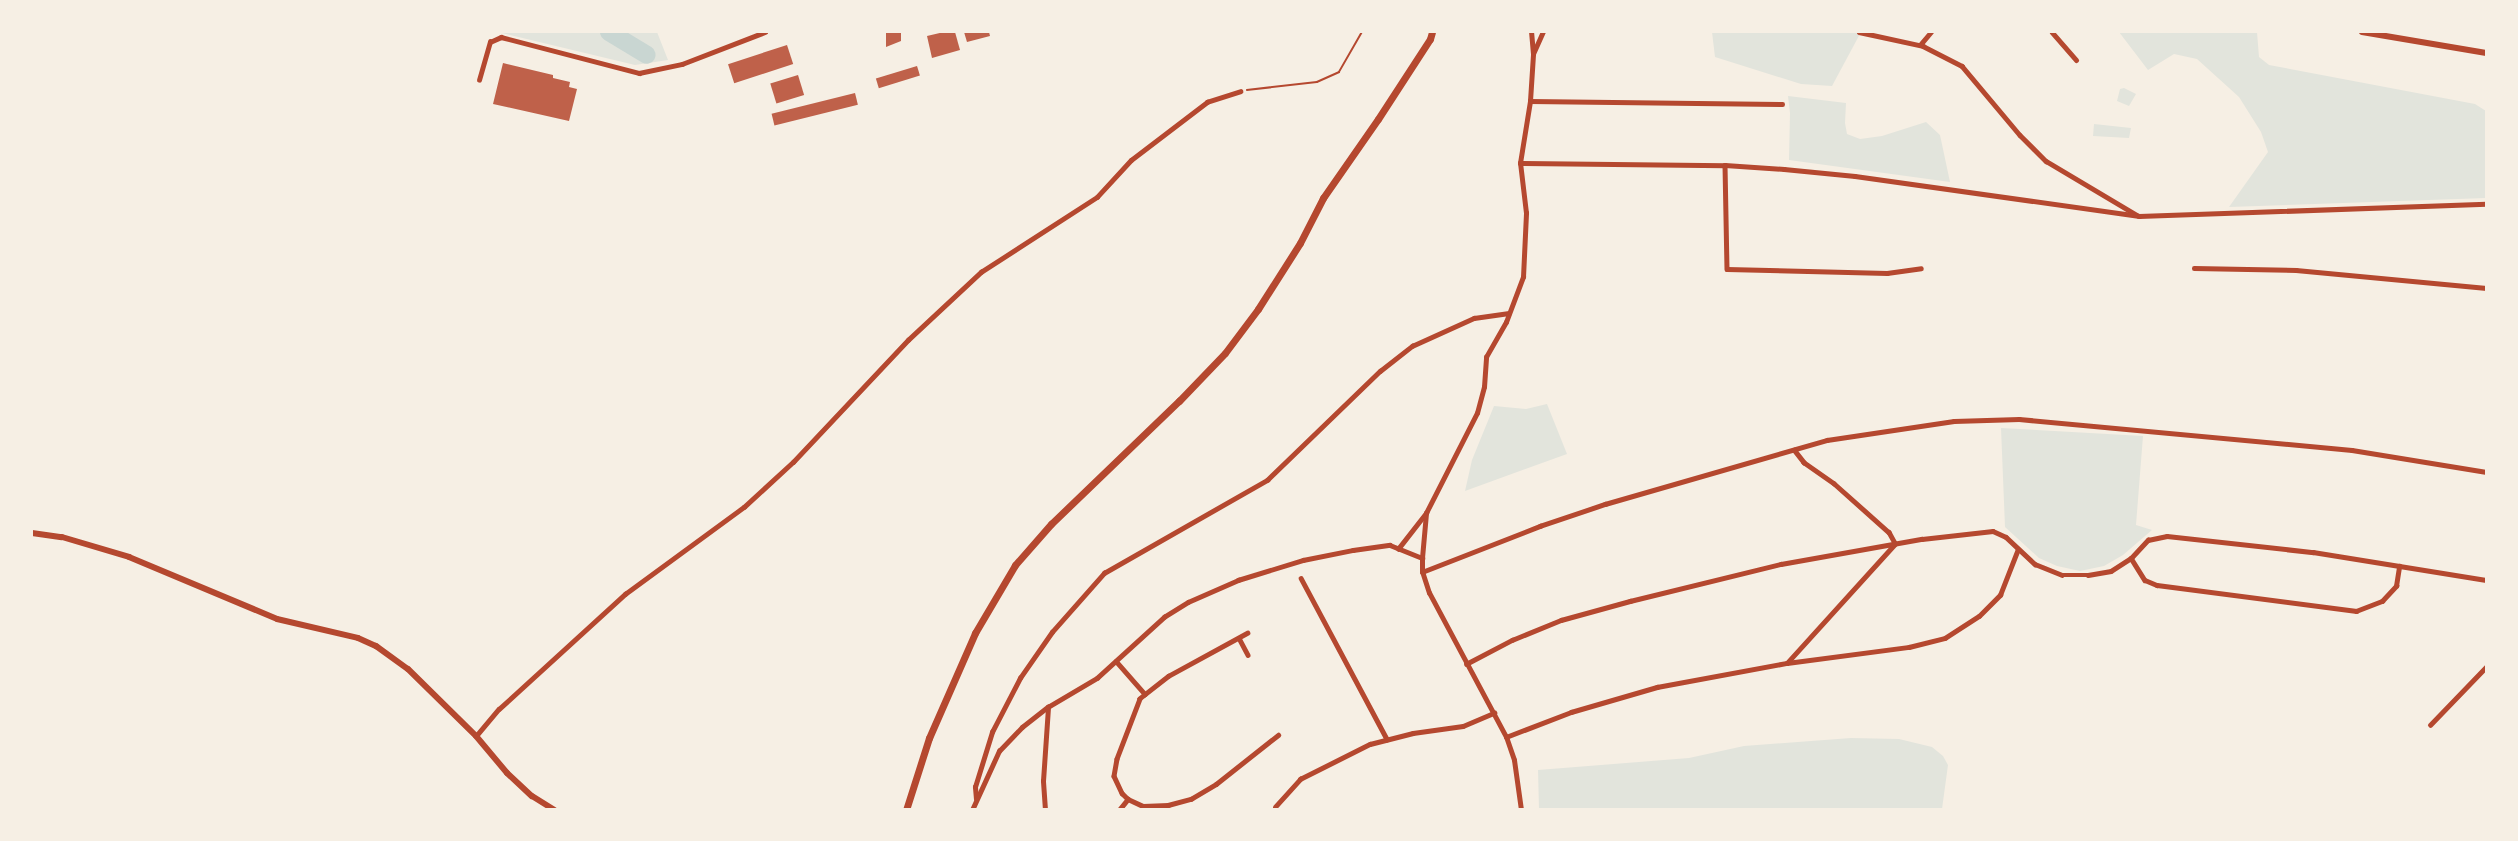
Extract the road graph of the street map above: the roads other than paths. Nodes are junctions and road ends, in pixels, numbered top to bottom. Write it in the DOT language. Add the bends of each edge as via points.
graph roads {
  1 [pos="765,32"];
  2 [pos="1432,32"];
  3 [pos="1531,32"];
  4 [pos="1543,32"];
  5 [pos="1859,32"];
  6 [pos="1931,32"];
  7 [pos="2052,32"];
  8 [pos="2362,32"];
  9 [pos="1920,45"];
  10 [pos="2487,53"];
  11 [pos="1533,54"];
  12 [pos="2076,60"];
  13 [pos="479,80"];
  14 [pos="1240,91"];
  15 [pos="1530,101"];
  16 [pos="1782,104"];
  17 [pos="1520,163"];
  18 [pos="1725,165"];
  19 [pos="2487,204"];
  20 [pos="2139,216"];
  21 [pos="1921,268"];
  22 [pos="2194,268"];
  23 [pos="2487,288"];
  24 [pos="1509,313"];
  25 [pos="1794,450"];
  26 [pos="2487,472"];
  27 [pos="1426,513"];
  28 [pos="32,533"];
  29 [pos="1895,544"];
  30 [pos="1398,549"];
  31 [pos="2018,549"];
  32 [pos="1422,558"];
  33 [pos="2131,558"];
  34 [pos="2399,566"];
  35 [pos="1422,572"];
  36 [pos="1302,578"];
  37 [pos="2487,580"];
  38 [pos="1248,633"];
  39 [pos="1239,638"];
  40 [pos="1248,655"];
  41 [pos="1116,661"];
  42 [pos="1787,663"];
  43 [pos="1466,664"];
  44 [pos="2487,667"];
  45 [pos="1145,694"];
  46 [pos="1048,707"];
  47 [pos="1494,713"];
  48 [pos="2430,725"];
  49 [pos="1278,735"];
  50 [pos="476,736"];
  51 [pos="1506,736"];
  52 [pos="1387,739"];
  53 [pos="976,799"];
  54 [pos="1128,799"];
  55 [pos="1275,807"];
  56 [pos="554,810"];
  57 [pos="906,810"];
  58 [pos="972,810"];
  59 [pos="1045,810"];
  60 [pos="1119,810"];
  61 [pos="1521,810"];
  1 -- 13 [label="street" via="682,64 639,73 501,37 490,42"];
  2 -- 57 [label="main road" via="1323,198 1258,309 1225,353 1051,524 1015,565 975,633 929,738"];
  3 -- 11 [label="street"];
  4 -- 11 [label="street"];
  5 -- 9 [label="street"];
  6 -- 9 [label="street"];
  7 -- 12 [label="street"];
  8 -- 10 [label="street"];
  9 -- 20 [label="street" via="1962,66 2046,162"];
  11 -- 15 [label="street"];
  14 -- 50 [label="street" via="1207,102 1131,160 1097,197 981,272 908,340 794,462 753,500 625,594 499,709"];
  15 -- 16 [label="street"];
  15 -- 17 [label="street"];
  17 -- 18 [label="street"];
  17 -- 24 [label="street" via="1526,213 1523,277"];
  18 -- 20 [label="street" via="1855,176"];
  18 -- 21 [label="street" via="1727,269 1887,273"];
  19 -- 20 [label="street"];
  22 -- 23 [label="street" via="2296,270"];
  24 -- 27 [label="street" via="1486,357 1477,413"];
  24 -- 53 [label="street" via="1474,318 1412,346 1380,371 1267,480 1104,573 1052,632 1020,678 992,732 975,787"];
  25 -- 26 [label="street" via="1827,440 1954,421 2019,419 2352,450"];
  25 -- 29 [label="street" via="1804,463 1834,484 1888,533"];
  25 -- 35 [label="street" via="1605,504"];
  27 -- 30 [label="street"];
  27 -- 32 [label="street"];
  28 -- 50 [label="street" via="95,546 183,578 277,619 376,646 408,669"];
  29 -- 31 [label="street" via="1993,531"];
  29 -- 42 [label="street"];
  29 -- 43 [label="street" via="1781,564 1630,600 1561,620"];
  30 -- 32 [label="street"];
  30 -- 41 [label="street" via="1389,545 1353,550 1238,580 1164,617"];
  31 -- 33 [label="street" via="2035,564 2062,575 2111,571"];
  31 -- 42 [label="street" via="2000,595 1979,616 1945,638 1909,647"];
  32 -- 35 [label="street"];
  33 -- 34 [label="street" via="2148,540 2167,536"];
  33 -- 34 [label="street" via="2145,580 2157,585 2356,611 2382,601 2396,586"];
  34 -- 37 [label="street"];
  35 -- 43 [label="street"];
  36 -- 52 [label="street"];
  38 -- 39 [label="street"];
  39 -- 40 [label="street"];
  39 -- 45 [label="street" via="1169,676"];
  41 -- 45 [label="street"];
  41 -- 46 [label="street" via="1097,678"];
  42 -- 51 [label="street" via="1657,687"];
  43 -- 47 [label="street"];
  44 -- 48 [label="street"];
  45 -- 54 [label="street" via="1117,759 1114,776"];
  46 -- 53 [label="street" via="1022,726 999,751"];
  46 -- 59 [label="street"];
  47 -- 51 [label="street"];
  47 -- 52 [label="street" via="1463,726"];
  49 -- 54 [label="street" via="1191,799 1143,806"];
  50 -- 56 [label="street" via="532,796"];
  51 -- 61 [label="street" via="1514,760"];
  52 -- 55 [label="street" via="1300,779"];
  53 -- 58 [label="street"];
  54 -- 60 [label="street"];
}
